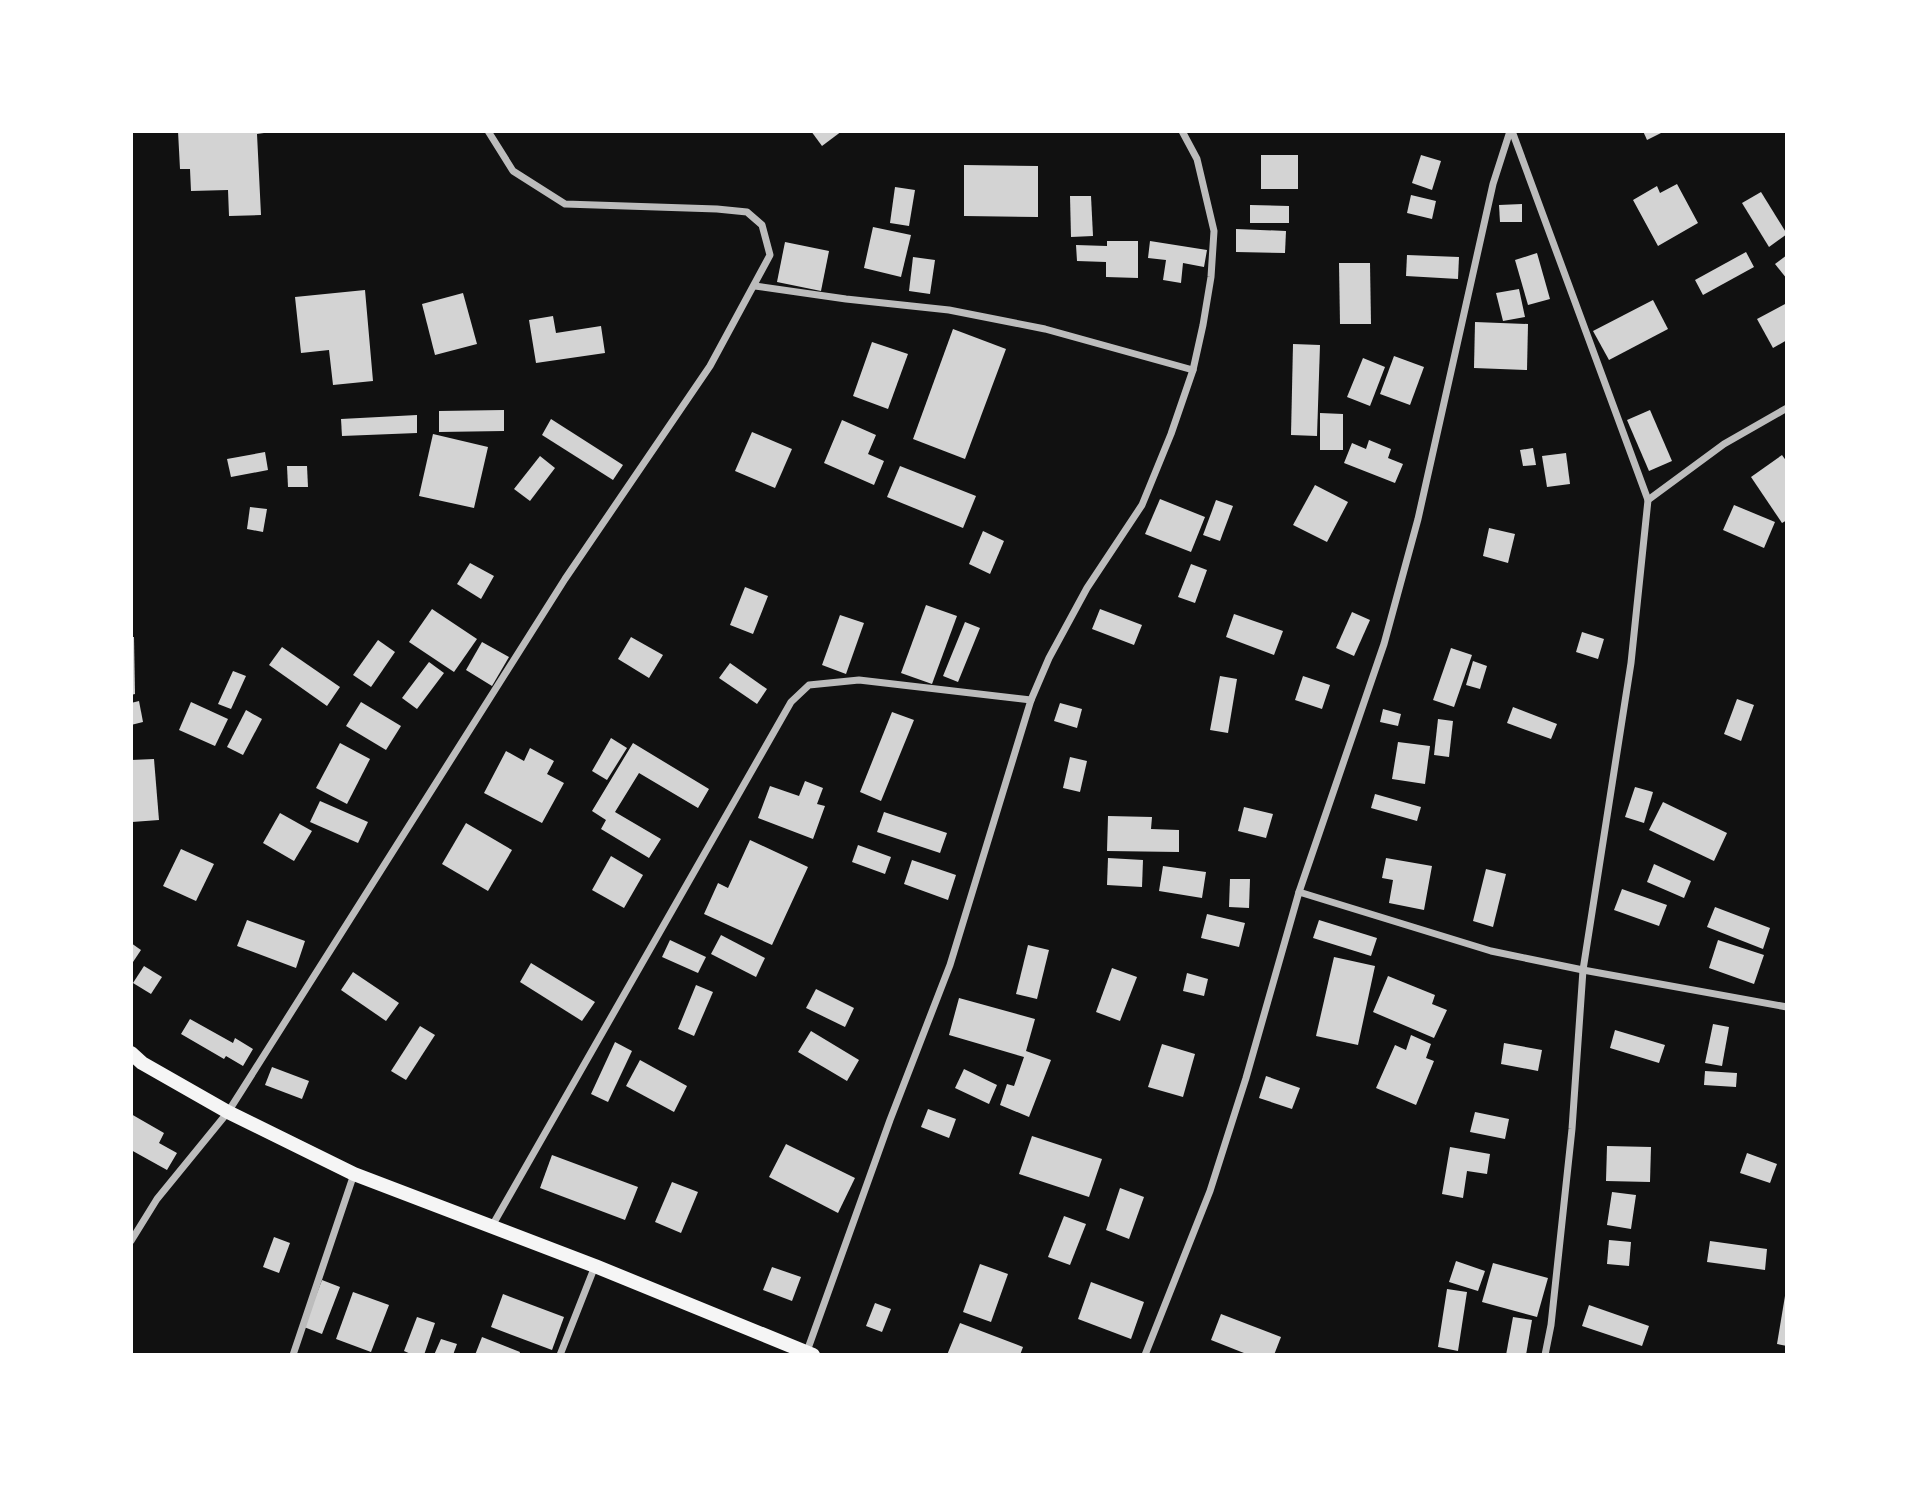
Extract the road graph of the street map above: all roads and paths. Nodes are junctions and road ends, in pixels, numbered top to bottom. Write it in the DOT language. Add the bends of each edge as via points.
graph roads {
  1 [pos="488,131"];
  2 [pos="1182,131"];
  3 [pos="1511,131"];
  4 [pos="755,286"];
  5 [pos="1193,370"];
  6 [pos="1787,408"];
  7 [pos="1648,500"];
  8 [pos="1031,700"];
  9 [pos="1299,892"];
  10 [pos="1583,970"];
  11 [pos="1787,1007"];
  12 [pos="131,1053"];
  13 [pos="228,1112"];
  14 [pos="354,1174"];
  15 [pos="492,1226"];
  16 [pos="131,1241"];
  17 [pos="595,1266"];
  18 [pos="809,1354"];
  19 [pos="293,1355"];
  20 [pos="560,1355"];
  21 [pos="1145,1355"];
  22 [pos="1545,1355"];
  1 -- 4 [label="street" via="513,171 565,204 747,212 762,225 770,255"];
  2 -- 5 [label="street" via="1197,159 1214,231 1211,277"];
  3 -- 7 [label="street"];
  3 -- 9 [label="street" via="1493,184 1418,519 1384,643"];
  4 -- 5 [label="street" via="949,310 1045,329"];
  4 -- 13 [label="street" via="710,366 565,579"];
  5 -- 8 [label="street" via="1142,505 1087,588"];
  6 -- 7 [label="street" via="1724,444"];
  7 -- 10 [label="street" via="1631,663"];
  8 -- 15 [label="street" via="859,680 809,685 791,702"];
  8 -- 18 [label="street" via="950,965 885,1133"];
  9 -- 10 [label="street" via="1491,951"];
  9 -- 21 [label="street" via="1210,1191"];
  10 -- 11 [label="street"];
  10 -- 22 [label="street" via="1572,1129"];
  12 -- 13 [label="main road"];
  13 -- 14 [label="main road"];
  13 -- 16 [label="street" via="157,1199"];
  14 -- 15 [label="main road"];
  14 -- 19 [label="street"];
  15 -- 17 [label="main road"];
  17 -- 18 [label="main road"];
  17 -- 20 [label="street"];
}
